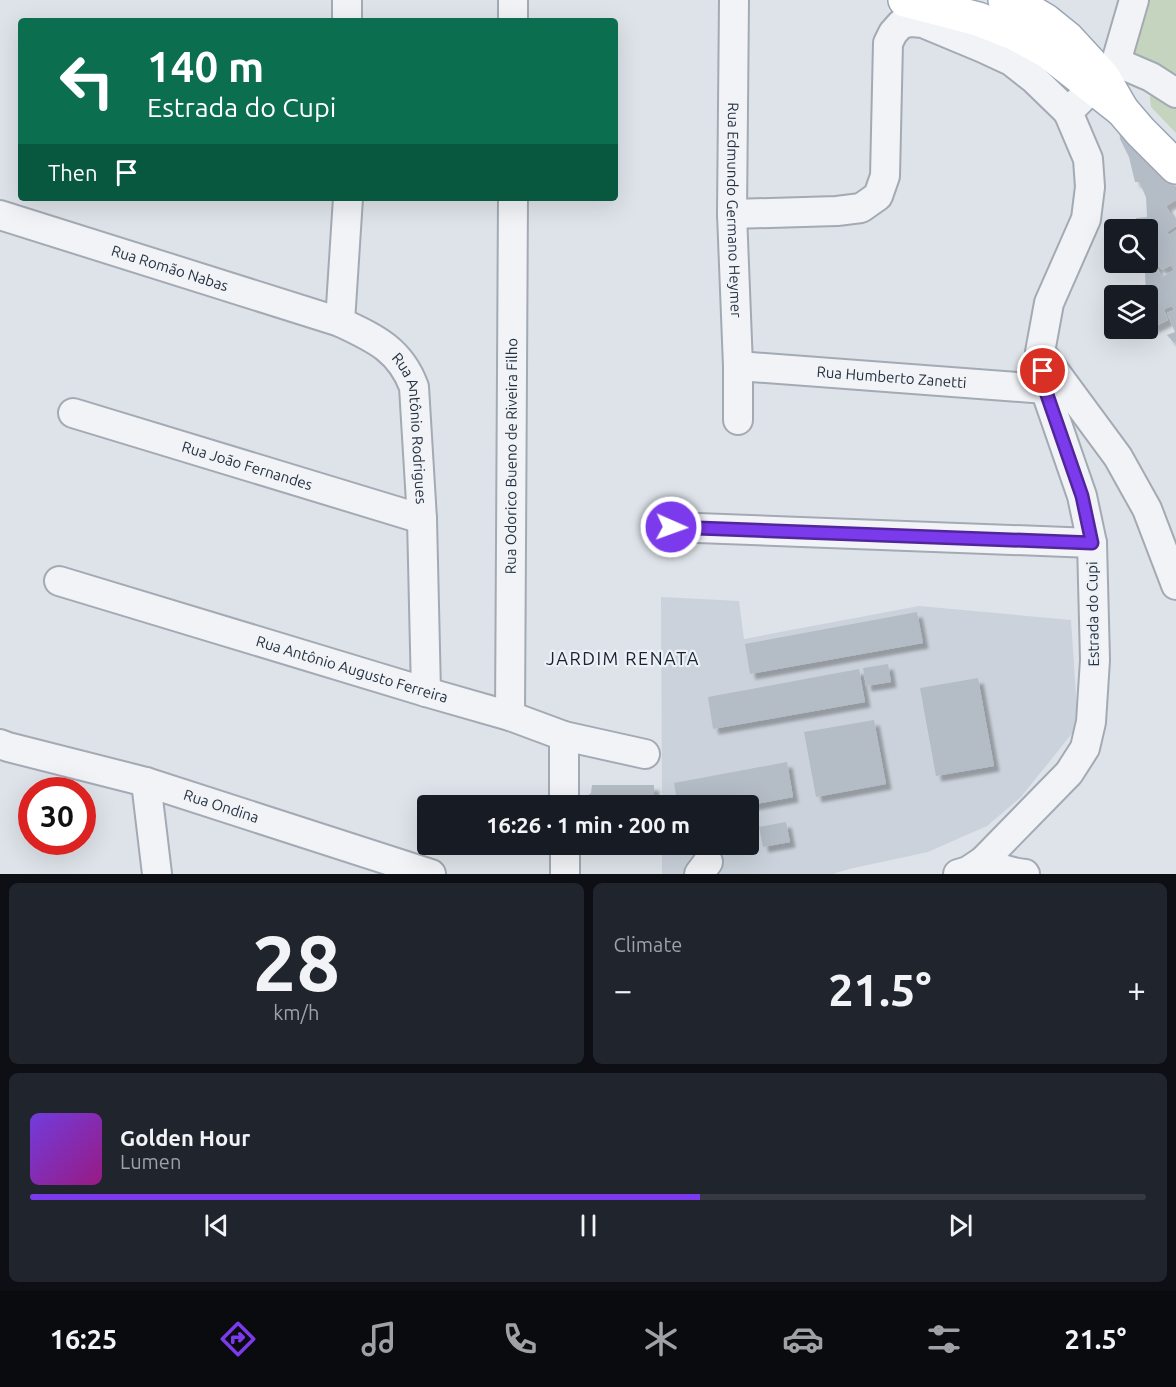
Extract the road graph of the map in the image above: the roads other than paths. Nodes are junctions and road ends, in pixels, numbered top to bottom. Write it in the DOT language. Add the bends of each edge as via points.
graph roads {
  1 [pos="347,0"];
  2 [pos="513,0"];
  3 [pos="734,0"];
  4 [pos="905,0"];
  5 [pos="1005,0"];
  6 [pos="1134,0"];
  7 [pos="347,18"];
  8 [pos="513,18"];
  9 [pos="1104,76"];
  10 [pos="1176,93"];
  11 [pos="1068,112"];
  12 [pos="1176,167"];
  13 [pos="348,201"];
  14 [pos="513,201"];
  15 [pos="732,214"];
  16 [pos="0,215"];
  17 [pos="340,322"];
  18 [pos="1040,352"];
  19 [pos="738,366"];
  20 [pos="1045,389"];
  21 [pos="73,413"];
  22 [pos="738,420"];
  23 [pos="422,519"];
  24 [pos="671,527"];
  25 [pos="1092,543"];
  26 [pos="59,581"];
  27 [pos="1176,585"];
  28 [pos="426,692"];
  29 [pos="510,716"];
  30 [pos="564,736"];
  31 [pos="3,746"];
  32 [pos="645,754"];
  33 [pos="146,782"];
  34 [pos="564,795"];
  35 [pos="565,855"];
  36 [pos="969,870"];
  37 [pos="157,874"];
  38 [pos="431,874"];
  39 [pos="565,874"];
  40 [pos="1025,874"];
  1 -- 7 [label="street"];
  2 -- 8 [label="street"];
  3 -- 15 [label="street, Rua Edmundo Germano Heymer"];
  4 -- 9 [label="main road" via="978,19"];
  5 -- 9 [label="main road" via="1047,21"];
  6 -- 9 [label="street"];
  9 -- 10 [label="street" via="1150,77"];
  9 -- 11 [label="street"];
  9 -- 12 [label="main road" via="1122,110"];
  11 -- 15 [label="street" via="1011,62 923,23 901,24 888,43 885,176 878,196 861,208 837,211"];
  11 -- 18 [label="street, Estrada do Cupi" via="1088,159 1090,187 1086,219 1049,303"];
  13 -- 17 [label="street"];
  14 -- 29 [label="street, Rua Odorico Bueno de Riveira Filho"];
  15 -- 19 [label="street, Rua Edmundo Germano Heymer"];
  16 -- 17 [label="street, Rua Romão Nabas"];
  17 -- 23 [label="street, Rua Antônio Rodrigues" via="378,340 409,374 414,387"];
  18 -- 20 [label="street, Estrada do Cupi"];
  18 -- 27 [label="street" via="1118,457 1147,509"];
  19 -- 20 [label="street, Rua Humberto Zanetti"];
  19 -- 22 [label="street, Rua Edmundo Germano Heymer"];
  20 -- 25 [label="street, Estrada do Cupi" via="1082,496"];
  21 -- 23 [label="street, Rua João Fernandes"];
  23 -- 28 [label="street, Rua Antônio Rodrigues"];
  24 -- 25 [label="street"];
  25 -- 36 [label="street, Estrada do Cupi" via="1095,660 1091,722 1085,748 1069,773"];
  26 -- 28 [label="street, Rua Antônio Augusto Ferreira"];
  28 -- 29 [label="street, Rua Antônio Augusto Ferreira"];
  29 -- 30 [label="street, Rua Antônio Augusto Ferreira"];
  30 -- 32 [label="street, Rua Antônio Augusto Ferreira"];
  30 -- 34 [label="street"];
  31 -- 33 [label="street, Rua Ondina"];
  33 -- 37 [label="street"];
  33 -- 38 [label="street, Rua Ondina"];
  35 -- 39 [label="street"];
  36 -- 40 [label="street" via="994,867"];
}
